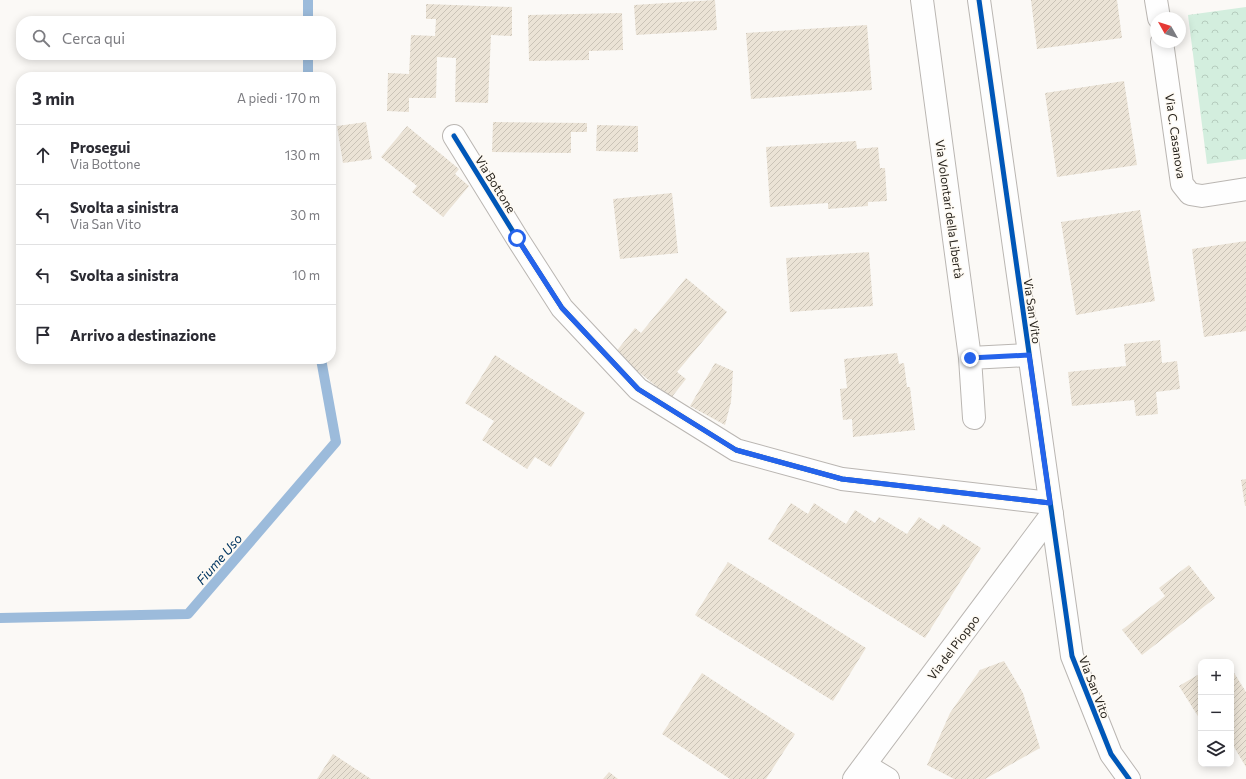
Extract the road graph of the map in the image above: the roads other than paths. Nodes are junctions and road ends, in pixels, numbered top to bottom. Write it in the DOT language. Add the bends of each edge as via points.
graph roads {
  1 [pos="922,0"];
  2 [pos="979,0"];
  3 [pos="1156,0"];
  4 [pos="1158,12"];
  5 [pos="1163,48"];
  6 [pos="454,136"];
  7 [pos="1246,189"];
  8 [pos="1029,355"];
  9 [pos="970,358"];
  10 [pos="974,418"];
  11 [pos="1051,509"];
  12 [pos="859,772"];
  13 [pos="888,779"];
  14 [pos="1129,779"];
  1 -- 9 [label="street, Via Volontari della Libertà"];
  2 -- 8 [label="street, Via San Vito"];
  3 -- 4 [label="street"];
  5 -- 7 [label="street, Via C. Casanova" via="1182,184 1190,194 1202,196"];
  6 -- 11 [label="street, Via Bottone" via="562,308 638,389 736,450 842,479"];
  8 -- 9 [label="street"];
  8 -- 11 [label="street, Via San Vito"];
  9 -- 10 [label="street, Via Volontari della Libertà"];
  11 -- 12 [label="street, Via del Pioppo"];
  11 -- 14 [label="street, Via San Vito" via="1072,656 1111,754"];
  12 -- 13 [label="street"];
}
